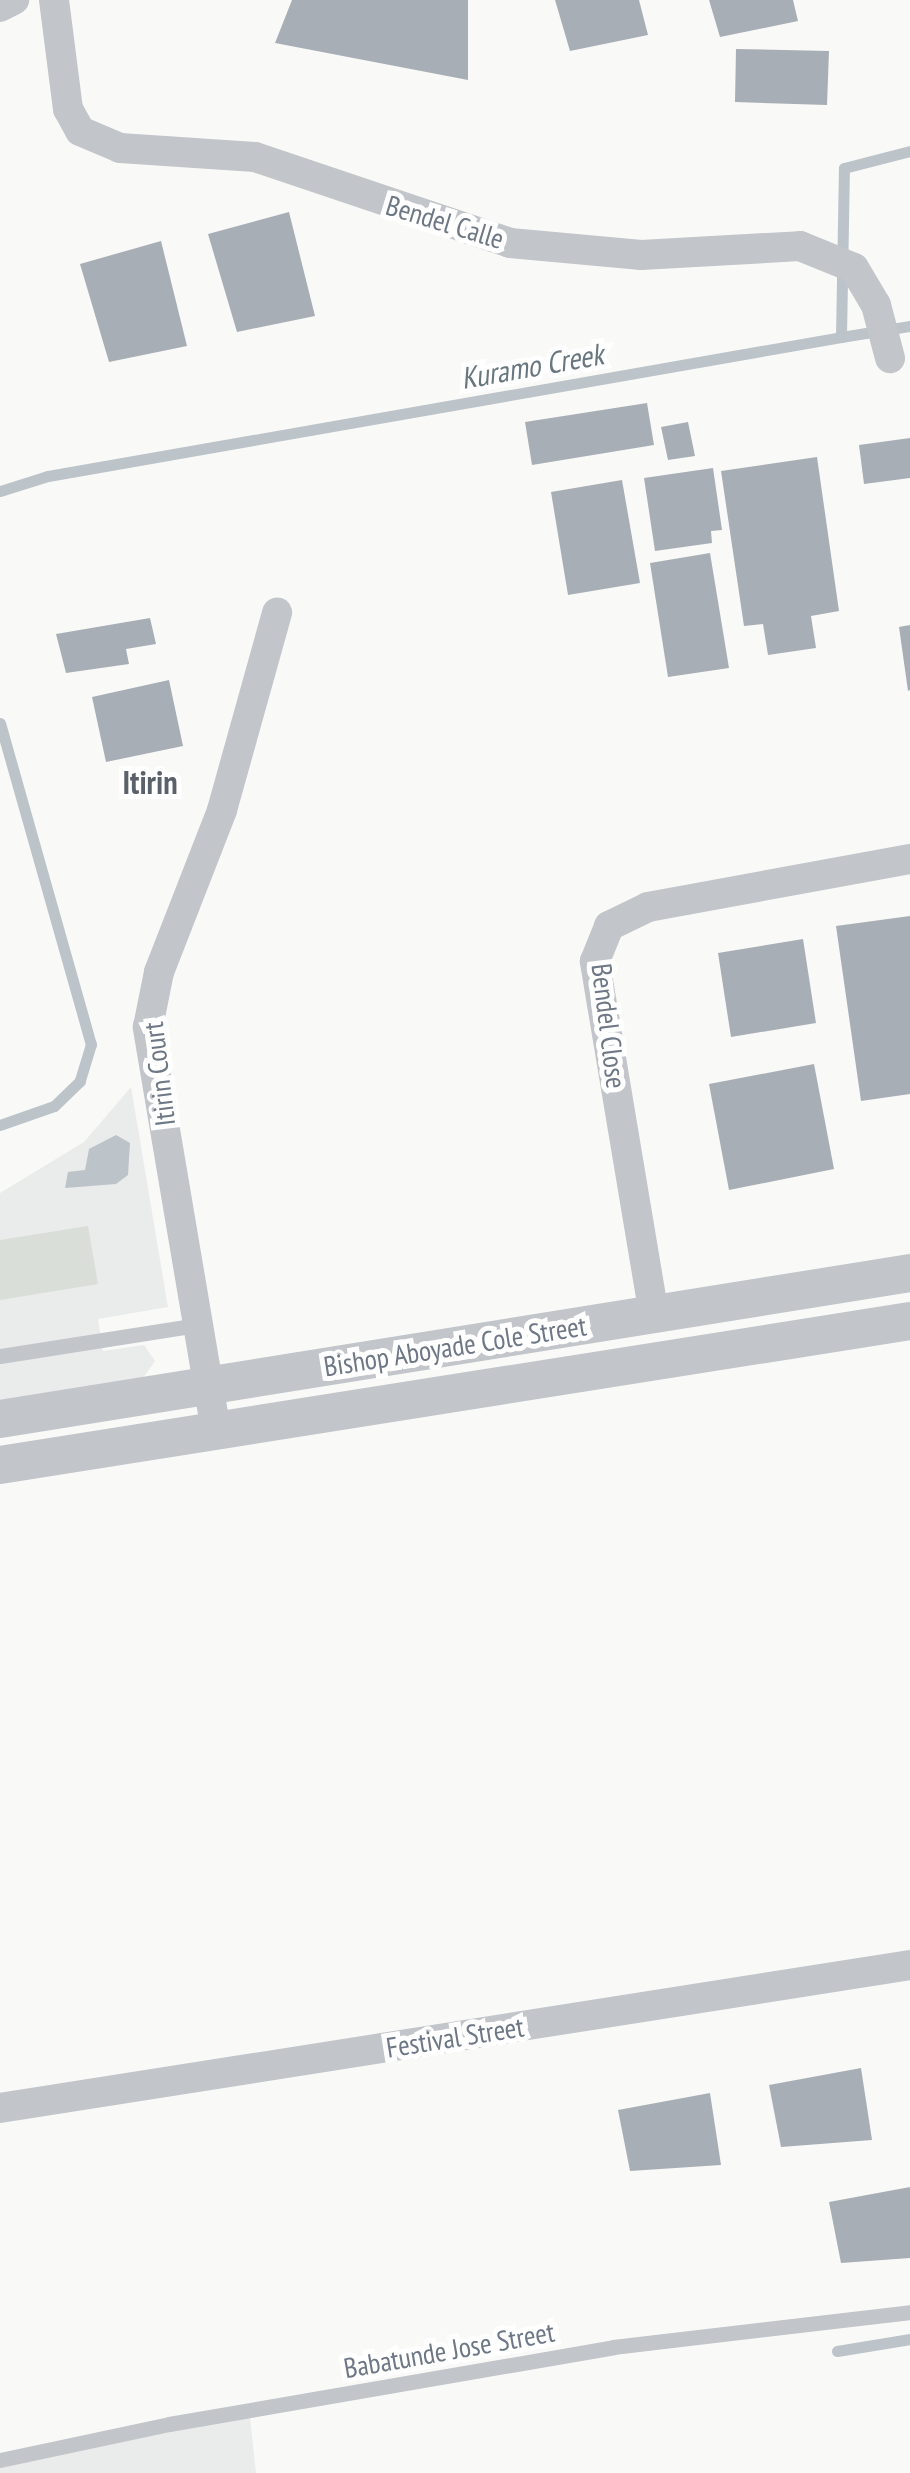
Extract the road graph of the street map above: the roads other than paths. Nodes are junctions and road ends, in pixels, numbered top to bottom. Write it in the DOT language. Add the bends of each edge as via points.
graph roads {
  1 [pos="14,0"];
  2 [pos="54,0"];
  3 [pos="0,8"];
  4 [pos="890,358"];
  5 [pos="277,613"];
  6 [pos="910,859"];
  7 [pos="910,1273"];
  8 [pos="654,1315"];
  9 [pos="910,1321"];
  10 [pos="197,1325"];
  11 [pos="0,1356"];
  12 [pos="208,1385"];
  13 [pos="0,1419"];
  14 [pos="216,1431"];
  15 [pos="0,1465"];
  16 [pos="910,1965"];
  17 [pos="0,2108"];
  18 [pos="910,2312"];
  19 [pos="0,2460"];
  1 -- 3 [label="street"];
  2 -- 4 [label="street, Bendel Calle" via="68,109 80,131 120,148 256,157 510,244 641,254 800,246 854,268 876,305"];
  5 -- 10 [label="street, Itirin Court" via="222,810 159,972 148,1027"];
  6 -- 8 [label="street, Bendel Close" via="648,907 609,926 595,961"];
  7 -- 8 [label="street, Bishop Aboyade Cole Street"];
  8 -- 12 [label="street, Bishop Aboyade Cole Street"];
  9 -- 14 [label="street, Bishop Aboyade Cole Street"];
  10 -- 11 [label="lane"];
  10 -- 12 [label="street, Itirin Court"];
  12 -- 13 [label="street, Bishop Aboyade Cole Street"];
  12 -- 14 [label="street, Itirin Court"];
  14 -- 15 [label="street, Bishop Aboyade Cole Street"];
  16 -- 17 [label="street, Festival Street"];
  18 -- 19 [label="lane, Babatunde Jose Street" via="613,2347"];
}
